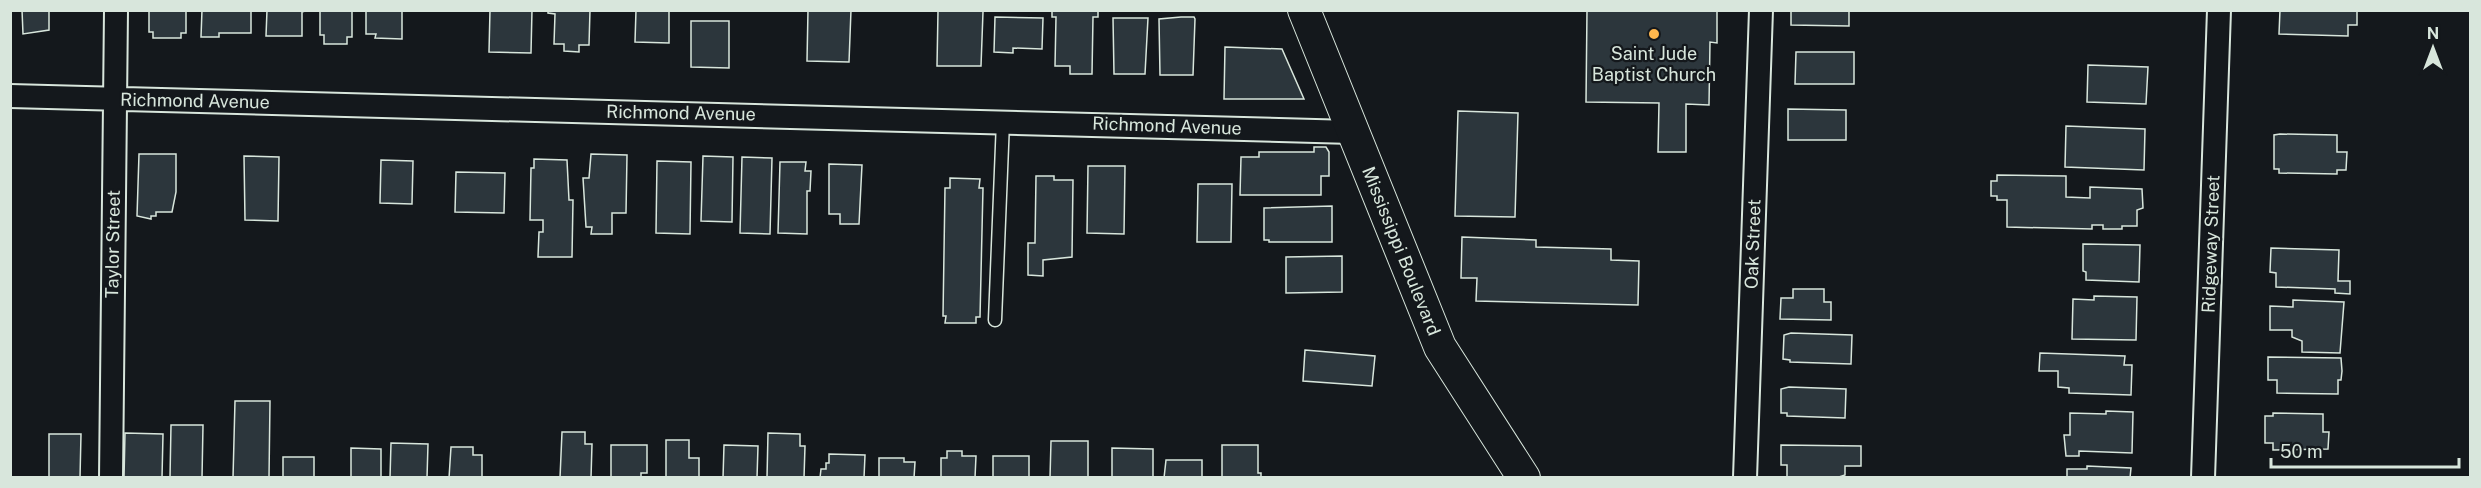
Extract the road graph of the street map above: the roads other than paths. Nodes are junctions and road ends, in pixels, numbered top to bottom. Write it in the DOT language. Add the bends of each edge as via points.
graph roads {
  1 [pos="116,10"];
  2 [pos="1304,10"];
  3 [pos="1761,10"];
  4 [pos="2219,10"];
  5 [pos="10,96"];
  6 [pos="114,99"];
  7 [pos="1003,121"];
  8 [pos="1352,132"];
  9 [pos="995,320"];
  10 [pos="111,477"];
  11 [pos="1524,477"];
  12 [pos="1745,477"];
  13 [pos="2203,477"];
  1 -- 6 [label="street, Taylor Street"];
  2 -- 8 [label="main road, Mississippi Boulevard"];
  3 -- 12 [label="street, Oak Street"];
  4 -- 13 [label="street, Ridgeway Street"];
  5 -- 6 [label="street, Richmond Avenue"];
  6 -- 7 [label="street, Richmond Avenue"];
  6 -- 10 [label="street, Taylor Street"];
  7 -- 8 [label="street, Richmond Avenue"];
  7 -- 9 [label="lane"];
  8 -- 11 [label="main road, Mississippi Boulevard" via="1440,347"];
}
